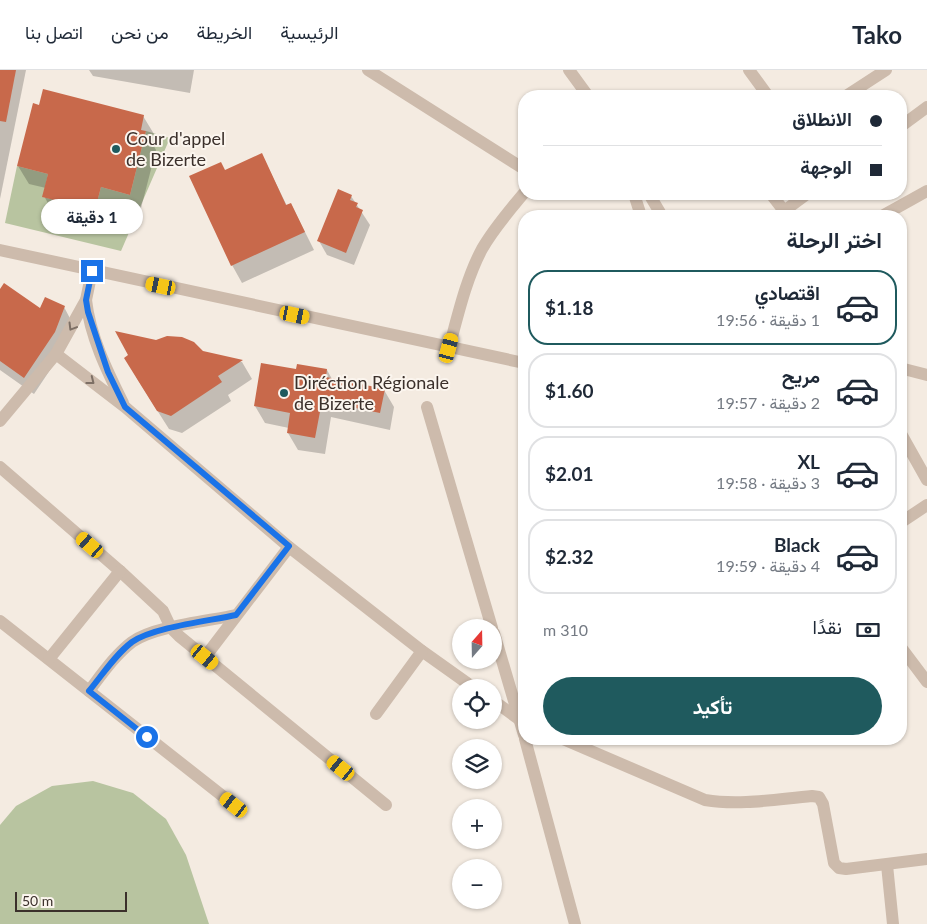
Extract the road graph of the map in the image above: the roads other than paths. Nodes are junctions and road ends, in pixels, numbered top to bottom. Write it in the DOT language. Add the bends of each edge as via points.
graph roads {
  1 [pos="368,70"];
  2 [pos="569,70"];
  3 [pos="749,70"];
  4 [pos="886,70"];
  5 [pos="584,90"];
  6 [pos="764,90"];
  7 [pos="855,90"];
  8 [pos="924,110"];
  9 [pos="907,122"];
  10 [pos="927,124"];
  11 [pos="518,165"];
  12 [pos="927,191"];
  13 [pos="518,200"];
  14 [pos="776,200"];
  15 [pos="800,200"];
  16 [pos="784,210"];
  17 [pos="789,210"];
  18 [pos="893,210"];
  19 [pos="0,250"];
  20 [pos="92,271"];
  21 [pos="86,300"];
  22 [pos="449,348"];
  23 [pos="56,354"];
  24 [pos="518,362"];
  25 [pos="907,370"];
  26 [pos="927,375"];
  27 [pos="125,407"];
  28 [pos="427,407"];
  29 [pos="0,422"];
  30 [pos="907,444"];
  31 [pos="0,467"];
  32 [pos="927,480"];
  33 [pos="927,505"];
  34 [pos="907,519"];
  35 [pos="289,546"];
  36 [pos="120,571"];
  37 [pos="236,615"];
  38 [pos="489,619"];
  39 [pos="0,620"];
  40 [pos="171,628"];
  41 [pos="422,651"];
  42 [pos="907,655"];
  43 [pos="205,657"];
  44 [pos="502,658"];
  45 [pos="49,659"];
  46 [pos="461,679"];
  47 [pos="927,682"];
  48 [pos="89,691"];
  49 [pos="502,706"];
  50 [pos="518,708"];
  51 [pos="376,714"];
  52 [pos="518,717"];
  53 [pos="526,745"];
  54 [pos="577,745"];
  55 [pos="234,805"];
  56 [pos="386,805"];
  57 [pos="927,859"];
  58 [pos="887,865"];
  59 [pos="576,924"];
  60 [pos="893,924"];
  1 -- 11 [label="street"];
  2 -- 5 [label="street"];
  3 -- 6 [label="street"];
  4 -- 7 [label="street"];
  8 -- 9 [label="street"];
  8 -- 10 [label="street"];
  12 -- 18 [label="street"];
  13 -- 22 [label="street" via="482,250"];
  14 -- 16 [label="street"];
  15 -- 17 [label="street"];
  19 -- 20 [label="street"];
  20 -- 21 [label="street"];
  20 -- 22 [label="street"];
  21 -- 23 [label="street, one-way"];
  21 -- 27 [label="street" via="91,326"];
  22 -- 24 [label="street"];
  23 -- 27 [label="street, one-way"];
  23 -- 29 [label="street"];
  25 -- 26 [label="street"];
  27 -- 35 [label="street"];
  28 -- 38 [label="street"];
  30 -- 32 [label="street"];
  31 -- 36 [label="street"];
  33 -- 34 [label="street"];
  35 -- 37 [label="street"];
  35 -- 41 [label="street"];
  36 -- 40 [label="street" via="163,611"];
  36 -- 45 [label="street"];
  37 -- 40 [label="street"];
  37 -- 43 [label="street"];
  39 -- 45 [label="street"];
  40 -- 43 [label="street"];
  40 -- 48 [label="street" via="148,633 133,642 116,657"];
  41 -- 46 [label="street"];
  41 -- 51 [label="street"];
  42 -- 47 [label="street"];
  43 -- 56 [label="street"];
  44 -- 50 [label="street"];
  45 -- 48 [label="street"];
  48 -- 55 [label="street"];
  49 -- 52 [label="street"];
  53 -- 59 [label="street"];
  54 -- 58 [label="street" via="706,800 736,803 819,797 834,863 846,869"];
  57 -- 58 [label="street"];
  58 -- 60 [label="street"];
}
